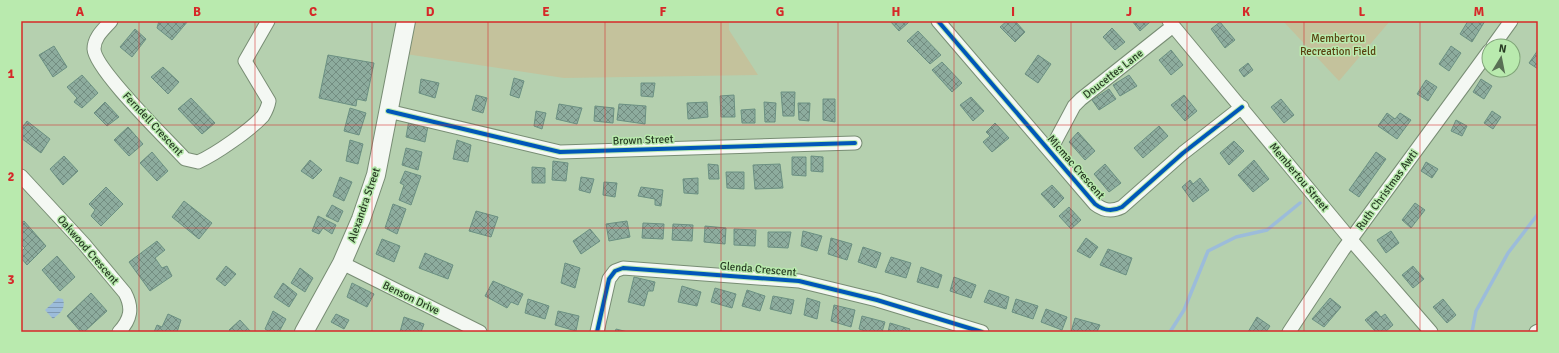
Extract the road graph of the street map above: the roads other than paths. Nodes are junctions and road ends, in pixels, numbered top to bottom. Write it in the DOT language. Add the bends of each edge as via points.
graph roads {
  1 [pos="111,21"];
  2 [pos="268,21"];
  3 [pos="406,21"];
  4 [pos="938,21"];
  5 [pos="1511,21"];
  6 [pos="1171,23"];
  7 [pos="1499,38"];
  8 [pos="1481,62"];
  9 [pos="1242,107"];
  10 [pos="388,111"];
  11 [pos="855,143"];
  12 [pos="1050,151"];
  13 [pos="21,176"];
  14 [pos="1351,240"];
  15 [pos="342,264"];
  16 [pos="119,332"];
  17 [pos="304,332"];
  18 [pos="480,332"];
  19 [pos="597,332"];
  20 [pos="982,332"];
  21 [pos="1289,332"];
  22 [pos="1431,332"];
  1 -- 2 [label="street, Ferndell Crescent" via="94,42 98,62 186,159 198,162 232,141 267,109 269,101 245,61"];
  3 -- 10 [label="main road, Alexandra Street"];
  4 -- 12 [label="street, Micmac Crescent"];
  5 -- 7 [label="street"];
  6 -- 9 [label="street, Membertou Street"];
  6 -- 12 [label="street, Doucettes Lane" via="1074,106"];
  8 -- 14 [label="street, Ruth Christmas Awti"];
  9 -- 12 [label="street, Micmac Crescent" via="1183,153 1122,207 1113,210 1103,209 1095,204"];
  9 -- 14 [label="street, Membertou Street"];
  10 -- 11 [label="street, Brown Street" via="560,152"];
  10 -- 15 [label="main road, Alexandra Street" via="376,175"];
  13 -- 16 [label="street, Oakwood Crescent" via="125,293 131,310 129,319"];
  14 -- 21 [label="street, Ruth Christmas Awti"];
  14 -- 22 [label="street, Membertou Street"];
  15 -- 17 [label="main road, Alexandra Street"];
  15 -- 18 [label="street, Benson Drive"];
  19 -- 20 [label="street, Glenda Crescent" via="609,279 615,271 624,268 799,281 882,302"];
}
